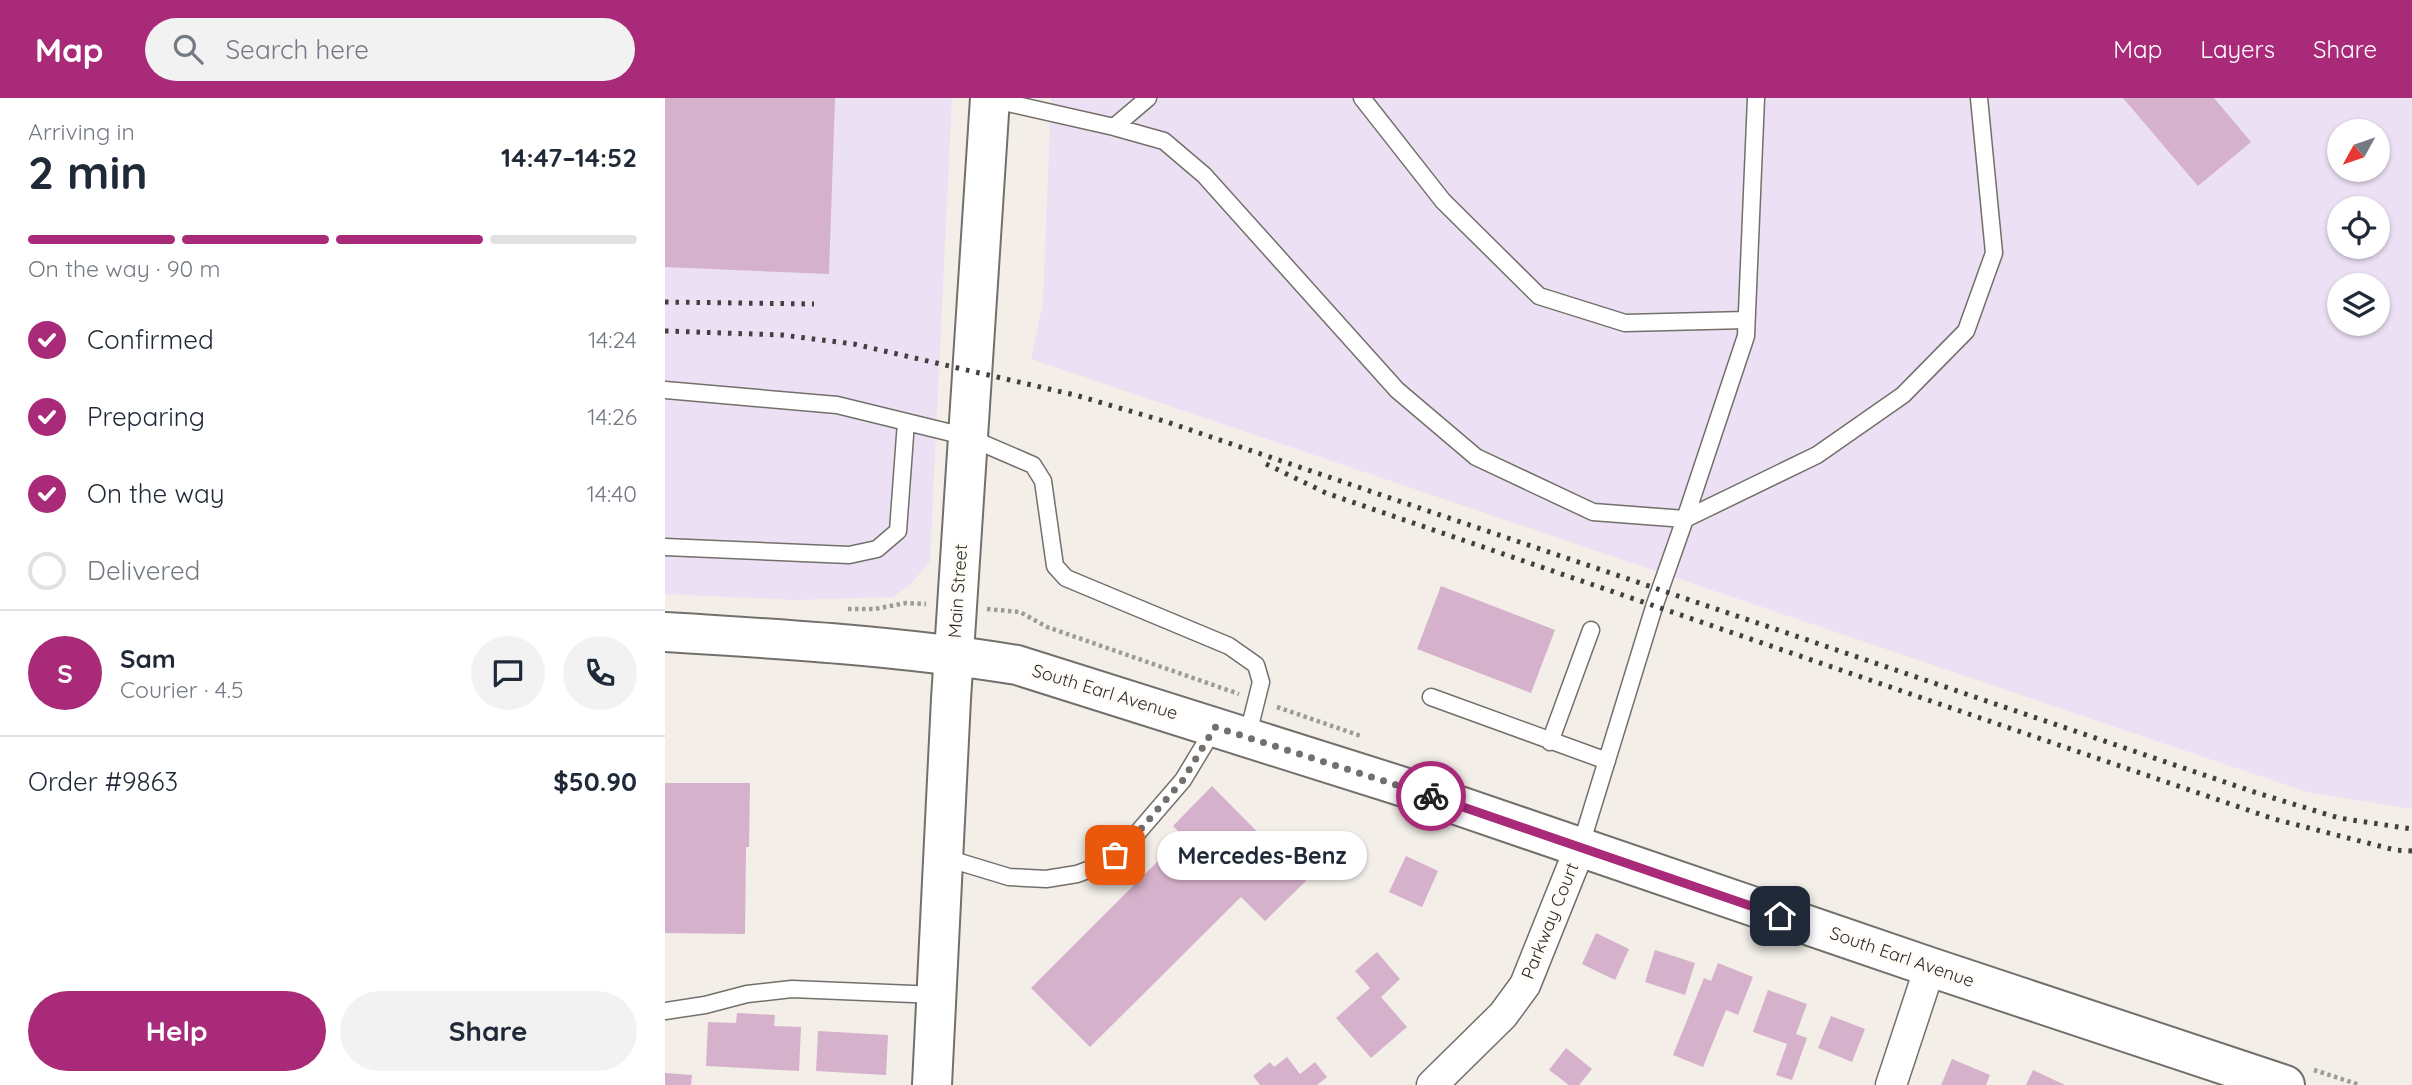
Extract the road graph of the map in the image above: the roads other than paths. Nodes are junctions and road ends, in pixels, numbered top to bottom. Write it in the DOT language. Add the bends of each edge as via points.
graph roads {
  1 [pos="1148,98"];
  2 [pos="1362,98"];
  3 [pos="1756,98"];
  4 [pos="1979,98"];
  5 [pos="990,99"];
  6 [pos="1114,127"];
  7 [pos="1746,320"];
  8 [pos="665,390"];
  9 [pos="906,422"];
  10 [pos="968,437"];
  11 [pos="1685,519"];
  12 [pos="665,547"];
  13 [pos="1591,630"];
  14 [pos="665,632"];
  15 [pos="954,654"];
  16 [pos="1431,696"];
  17 [pos="1231,732"];
  18 [pos="1550,742"];
  19 [pos="1607,761"];
  20 [pos="1580,848"];
  21 [pos="943,857"];
  22 [pos="1930,967"];
  23 [pos="937,995"];
  24 [pos="665,1011"];
  25 [pos="932,1085"];
  26 [pos="1432,1085"];
  27 [pos="1892,1085"];
  28 [pos="2285,1085"];
  1 -- 6 [label="lane"];
  2 -- 7 [label="lane" via="1443,201 1539,296 1625,323"];
  3 -- 7 [label="lane"];
  4 -- 11 [label="lane" via="1994,253 1966,331 1902,395 1817,455"];
  5 -- 6 [label="lane"];
  5 -- 10 [label="street, Main Street"];
  6 -- 11 [label="lane" via="1164,141 1204,175 1398,390 1476,457 1593,512"];
  7 -- 11 [label="lane" via="1746,336"];
  8 -- 9 [label="lane" via="837,405"];
  9 -- 10 [label="lane"];
  9 -- 12 [label="lane" via="898,531 877,549 849,555"];
  10 -- 15 [label="street, Main Street"];
  10 -- 17 [label="lane" via="1033,465 1043,481 1055,566 1066,578 1229,646 1256,665 1261,682"];
  11 -- 19 [label="lane"];
  13 -- 18 [label="lane"];
  14 -- 15 [label="street, South Earl Avenue"];
  15 -- 17 [label="street, South Earl Avenue" via="1017,665"];
  15 -- 21 [label="street, Main Street"];
  16 -- 18 [label="lane"];
  17 -- 20 [label="street, South Earl Avenue"];
  17 -- 21 [label="lane" via="1104,864 1046,879 1009,877"];
  18 -- 19 [label="lane"];
  19 -- 20 [label="lane"];
  20 -- 22 [label="street, South Earl Avenue"];
  20 -- 26 [label="street, Parkway Court" via="1525,985 1503,1015"];
  21 -- 23 [label="street, Main Street"];
  22 -- 27 [label="street"];
  22 -- 28 [label="street, South Earl Avenue"];
  23 -- 24 [label="lane" via="792,989"];
  23 -- 25 [label="street, Main Street"];
}
